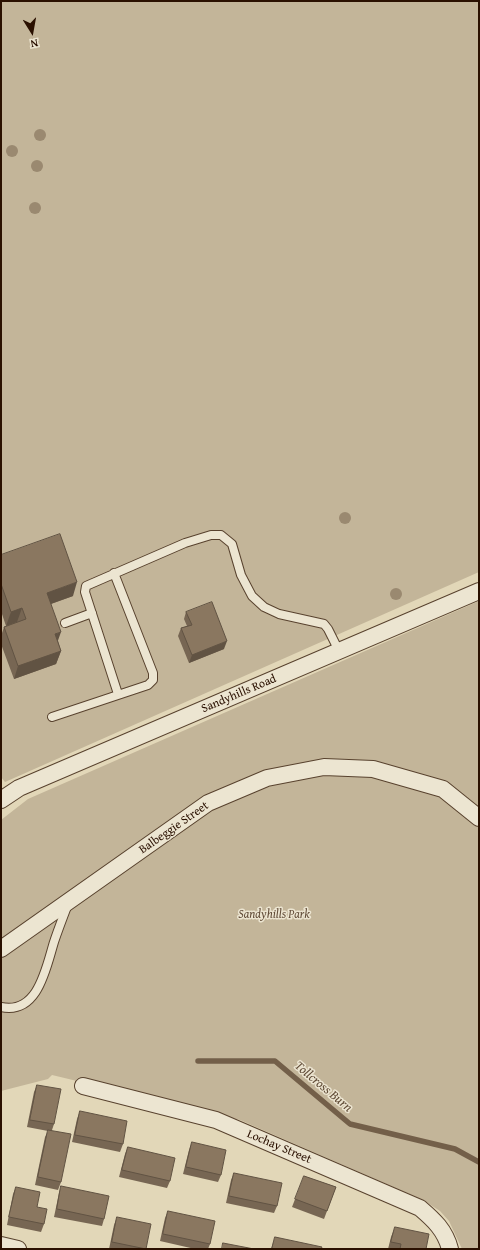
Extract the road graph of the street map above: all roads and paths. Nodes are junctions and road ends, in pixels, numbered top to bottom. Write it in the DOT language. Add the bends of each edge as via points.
graph roads {
  1 [pos="114,573"];
  2 [pos="479,591"];
  3 [pos="92,613"];
  4 [pos="65,623"];
  5 [pos="339,651"];
  6 [pos="118,694"];
  7 [pos="52,717"];
  8 [pos="1,800"];
  9 [pos="479,818"];
  10 [pos="69,902"];
  11 [pos="1,949"];
  12 [pos="1,1007"];
  13 [pos="83,1086"];
  14 [pos="1,1245"];
  15 [pos="18,1249"];
  16 [pos="450,1249"];
  1 -- 3 [label="lane" via="86,586 85,592"];
  1 -- 5 [label="lane" via="199,537 221,535 232,544 241,575 252,596 264,607 279,614 324,624"];
  1 -- 6 [label="lane" via="154,673 153,680 148,685"];
  2 -- 5 [label="street, Sandyhills Road"];
  3 -- 4 [label="lane"];
  3 -- 6 [label="lane"];
  5 -- 8 [label="street, Sandyhills Road" via="19,788"];
  6 -- 7 [label="lane"];
  9 -- 10 [label="street, Balbeggie Street" via="443,789 373,769 324,767 267,778 208,803"];
  10 -- 11 [label="street, Balbeggie Street"];
  10 -- 12 [label="lane" via="36,992 23,1005"];
  13 -- 16 [label="street, Lochay Street" via="216,1120 420,1208 438,1222"];
  14 -- 15 [label="street"];
}
